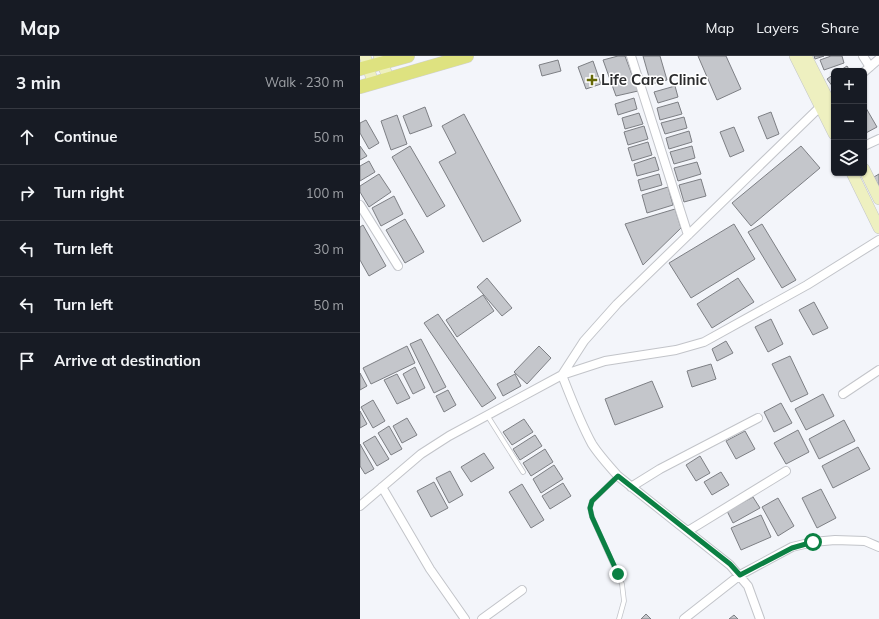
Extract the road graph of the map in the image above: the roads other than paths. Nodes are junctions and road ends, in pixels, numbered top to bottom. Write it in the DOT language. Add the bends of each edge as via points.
graph roads {
  1 [pos="408,56"];
  2 [pos="468,56"];
  3 [pos="631,56"];
  4 [pos="795,56"];
  5 [pos="806,56"];
  6 [pos="864,56"];
  7 [pos="380,59"];
  8 [pos="879,59"];
  9 [pos="364,64"];
  10 [pos="867,68"];
  11 [pos="867,70"];
  12 [pos="389,79"];
  13 [pos="374,83"];
  14 [pos="360,87"];
  15 [pos="828,101"];
  16 [pos="831,118"];
  17 [pos="879,139"];
  18 [pos="867,145"];
  19 [pos="867,175"];
  20 [pos="853,176"];
  21 [pos="879,200"];
  22 [pos="360,205"];
  23 [pos="879,228"];
  24 [pos="688,235"];
  25 [pos="879,240"];
  26 [pos="398,266"];
  27 [pos="879,370"];
  28 [pos="562,375"];
  29 [pos="843,394"];
  30 [pos="487,415"];
  31 [pos="758,418"];
  32 [pos="786,471"];
  33 [pos="523,472"];
  34 [pos="618,476"];
  35 [pos="382,487"];
  36 [pos="631,487"];
  37 [pos="360,506"];
  38 [pos="688,531"];
  39 [pos="879,547"];
  40 [pos="740,575"];
  41 [pos="522,590"];
  42 [pos="466,619"];
  43 [pos="482,619"];
  44 [pos="619,619"];
  45 [pos="684,619"];
  46 [pos="760,619"];
  1 -- 7 [label="main road"];
  2 -- 12 [label="main road"];
  3 -- 24 [label="street"];
  4 -- 15 [label="street"];
  5 -- 15 [label="street"];
  6 -- 10 [label="street"];
  7 -- 9 [label="main road"];
  7 -- 12 [label="street"];
  8 -- 11 [label="street"];
  9 -- 13 [label="street"];
  12 -- 13 [label="main road"];
  13 -- 14 [label="main road"];
  15 -- 16 [label="street"];
  15 -- 24 [label="street"];
  17 -- 18 [label="street"];
  19 -- 21 [label="street"];
  20 -- 23 [label="street"];
  22 -- 26 [label="street"];
  24 -- 28 [label="street" via="617,304 584,341"];
  25 -- 28 [label="street" via="801,288 704,342 648,356 605,361"];
  27 -- 29 [label="street"];
  28 -- 30 [label="street"];
  28 -- 34 [label="street" via="593,445"];
  30 -- 33 [label="lane"];
  30 -- 35 [label="street" via="421,454"];
  31 -- 36 [label="street"];
  32 -- 38 [label="street"];
  34 -- 36 [label="street"];
  34 -- 44 [label="lane" via="592,501 590,508 594,523 622,584 624,601"];
  35 -- 37 [label="street"];
  35 -- 42 [label="street" via="430,569"];
  36 -- 38 [label="street"];
  38 -- 40 [label="street"];
  39 -- 40 [label="street" via="865,541 813,542 792,548"];
  40 -- 45 [label="street"];
  40 -- 46 [label="street" via="748,586"];
  41 -- 43 [label="street"];
}
